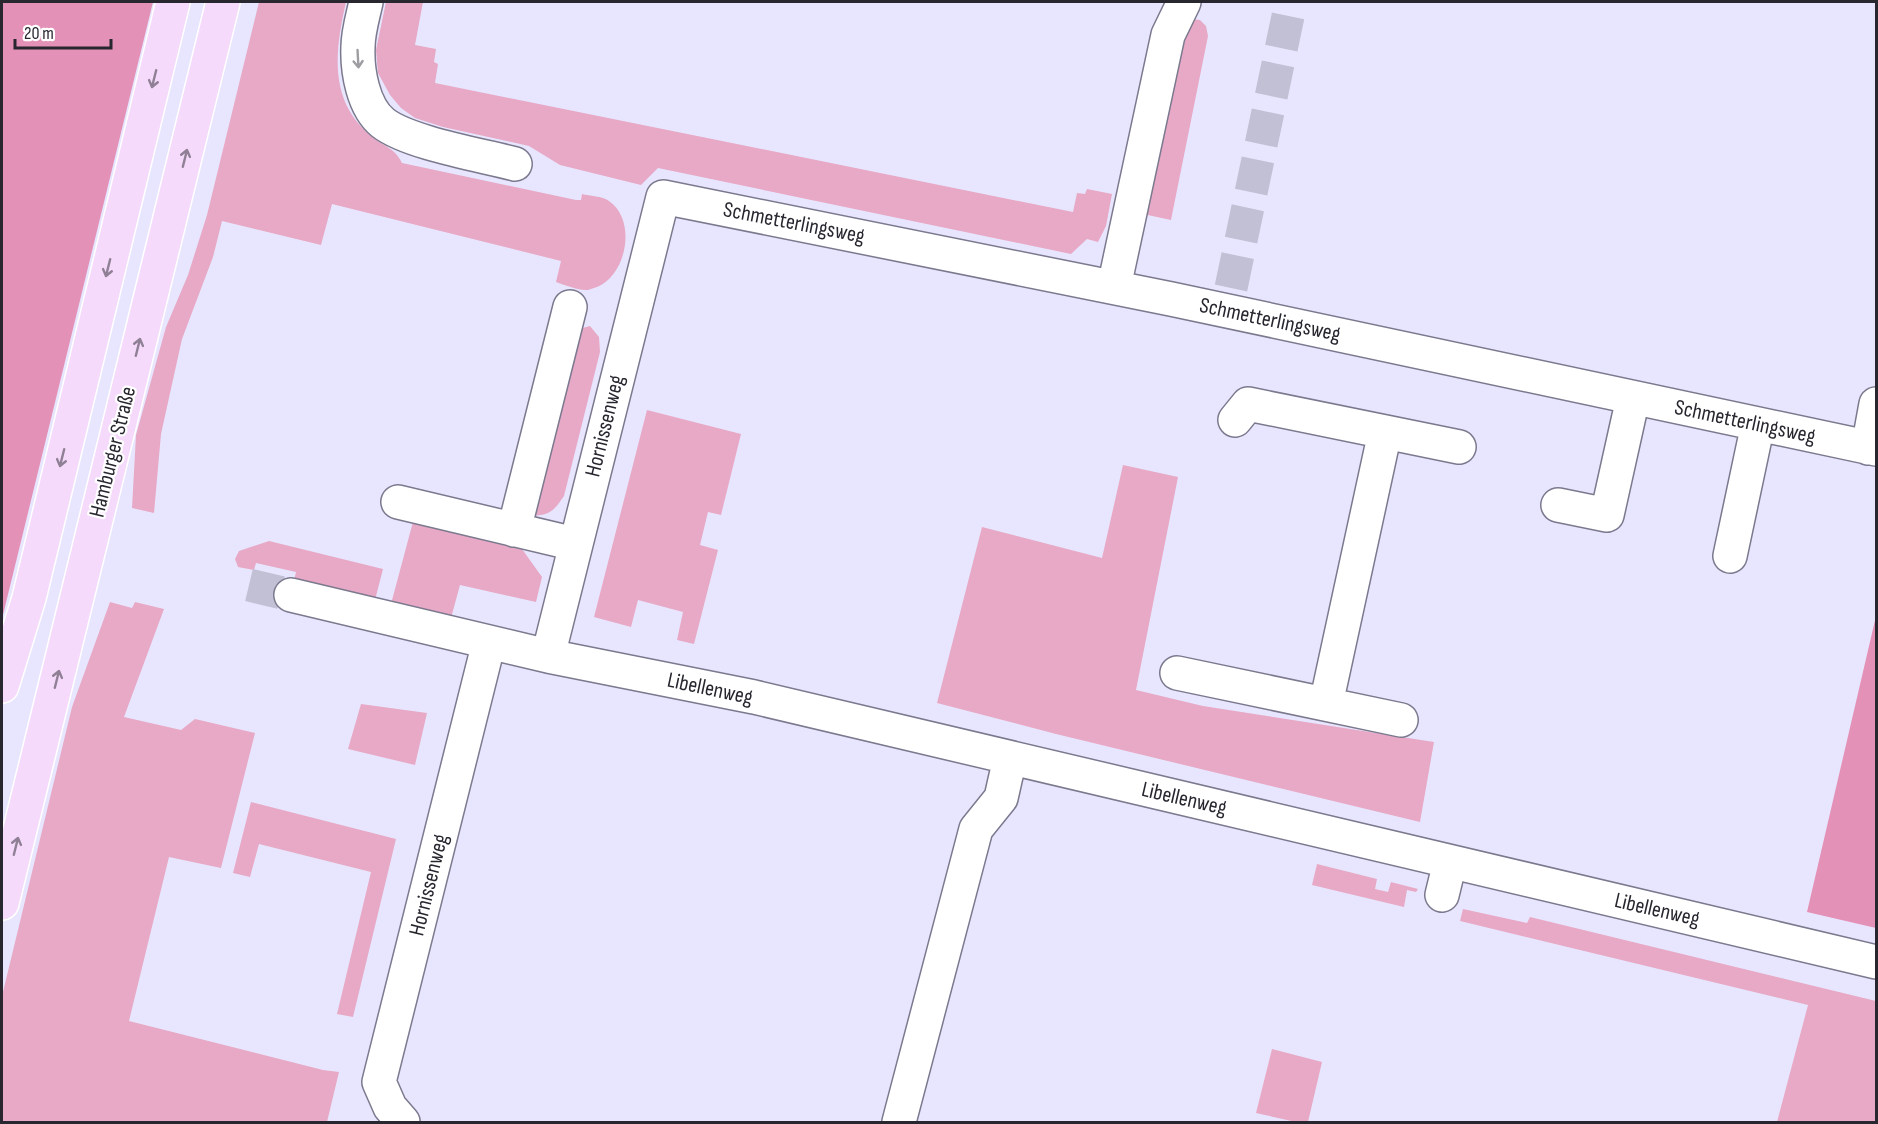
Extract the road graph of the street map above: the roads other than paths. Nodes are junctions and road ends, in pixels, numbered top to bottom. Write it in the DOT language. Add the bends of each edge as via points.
graph roads {
  1 [pos="172,2"];
  2 [pos="223,2"];
  3 [pos="366,2"];
  4 [pos="1184,2"];
  5 [pos="515,164"];
  6 [pos="663,197"];
  7 [pos="1114,287"];
  8 [pos="570,307"];
  9 [pos="1634,398"];
  10 [pos="1876,404"];
  11 [pos="1235,420"];
  12 [pos="1758,424"];
  13 [pos="1385,432"];
  14 [pos="1459,447"];
  15 [pos="1872,448"];
  16 [pos="398,502"];
  17 [pos="1557,505"];
  18 [pos="514,530"];
  19 [pos="575,544"];
  20 [pos="1730,556"];
  21 [pos="291,595"];
  22 [pos="489,642"];
  23 [pos="548,656"];
  24 [pos="1177,673"];
  25 [pos="2,686"];
  26 [pos="1326,704"];
  27 [pos="1401,720"];
  28 [pos="1010,758"];
  29 [pos="1450,862"];
  30 [pos="1442,895"];
  31 [pos="2,903"];
  32 [pos="1876,962"];
  33 [pos="404,1122"];
  34 [pos="899,1122"];
  1 -- 25 [label="main road, one-way" via="29,598"];
  31 -- 2 [label="main road, Hamburger Straße, one-way"];
  3 -- 5 [label="street, one-way" via="357,45 359,78 367,101 382,122 402,134"];
  4 -- 7 [label="street" via="1168,35"];
  6 -- 7 [label="street, Schmetterlingsweg"];
  6 -- 19 [label="street, Hornissenweg"];
  7 -- 9 [label="street, Schmetterlingsweg"];
  8 -- 18 [label="street"];
  9 -- 12 [label="street, Schmetterlingsweg"];
  9 -- 17 [label="street" via="1607,515"];
  10 -- 15 [label="street"];
  11 -- 13 [label="street" via="1248,405 1307,424"];
  12 -- 15 [label="street, Schmetterlingsweg"];
  12 -- 20 [label="street"];
  13 -- 14 [label="street"];
  13 -- 26 [label="street"];
  16 -- 18 [label="street"];
  18 -- 19 [label="street"];
  19 -- 23 [label="street, Hornissenweg"];
  21 -- 22 [label="street, Libellenweg"];
  22 -- 23 [label="street, Libellenweg"];
  22 -- 33 [label="street, Hornissenweg" via="380,1082 390,1107"];
  23 -- 28 [label="street, Libellenweg" via="754,697"];
  24 -- 26 [label="street" via="1251,681"];
  26 -- 27 [label="street"];
  28 -- 29 [label="street, Libellenweg"];
  28 -- 34 [label="street" via="1001,798 976,829"];
  29 -- 30 [label="street"];
  29 -- 32 [label="street, Libellenweg"];
}
